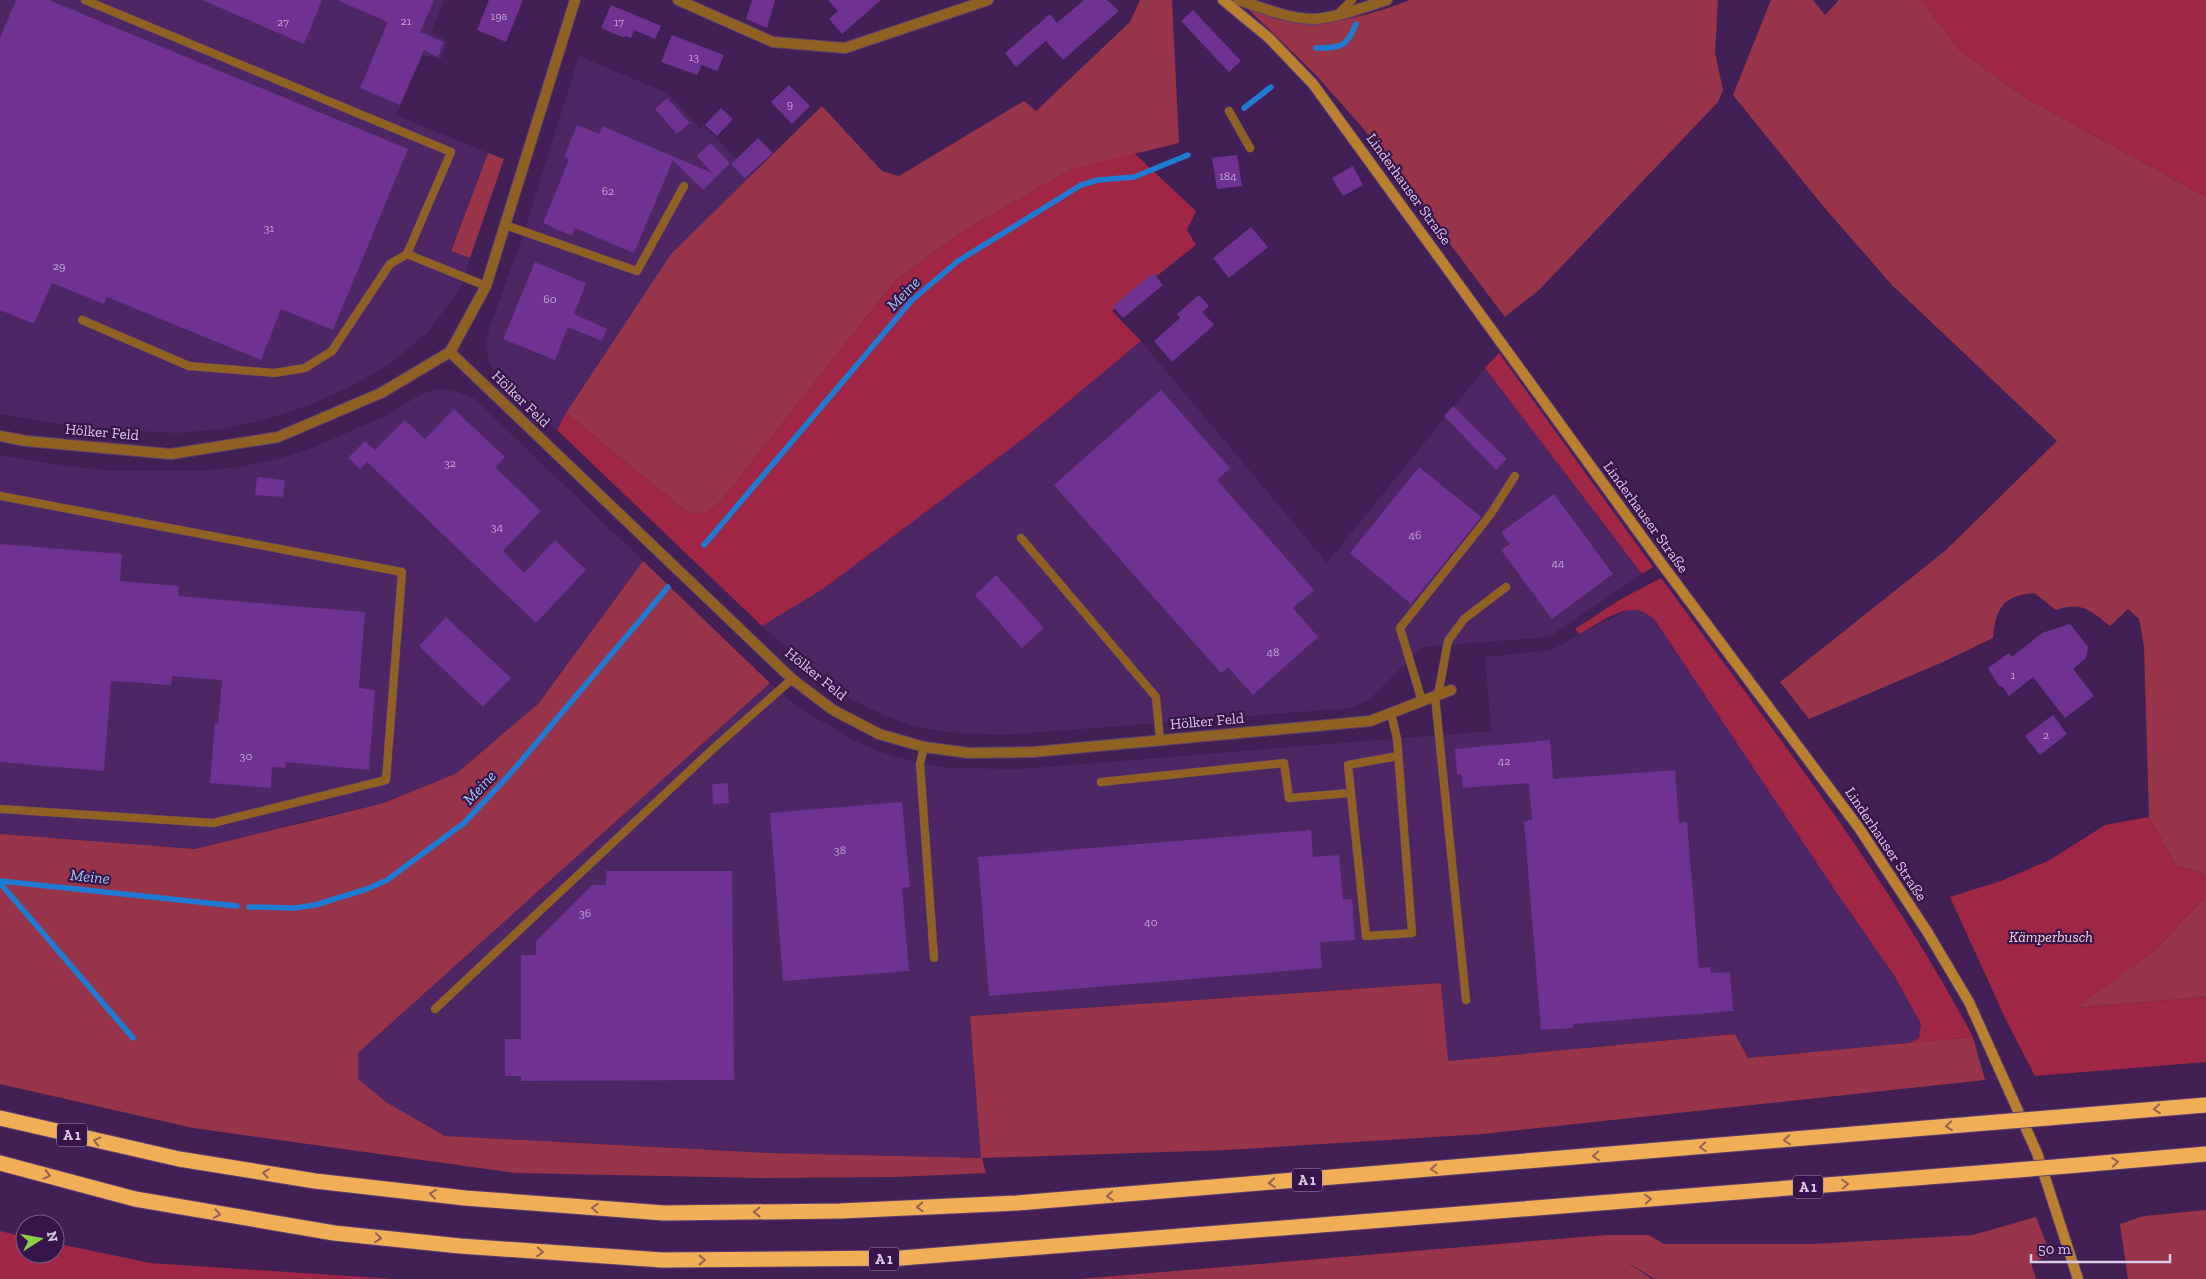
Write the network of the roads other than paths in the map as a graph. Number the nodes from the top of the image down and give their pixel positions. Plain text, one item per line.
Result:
1 (85, 0) edge
2 (575, 0) edge
3 (678, 0) edge
4 (988, 0) edge
5 (1223, 0) edge
6 (1238, 0) edge
7 (1352, 0) edge
8 (1388, 0) edge
9 (1338, 15) junction
10 (1229, 111) dead end
11 (1250, 148) dead end
12 (684, 186) dead end
13 (505, 225) junction
14 (408, 254) junction
15 (486, 286) junction
16 (82, 320) dead end
17 (450, 352) junction
18 (0, 436) edge
19 (1515, 476) dead end
20 (0, 496) edge
21 (1021, 538) dead end
22 (1506, 587) dead end
23 (792, 679) junction
24 (1451, 690) dead end
25 (1437, 696) junction
26 (1422, 702) junction
27 (1391, 713) junction
28 (1160, 740) junction
29 (924, 747) junction
30 (1398, 756) junction
31 (1101, 782) dead end
32 (1350, 793) junction
33 (0, 809) edge
34 (934, 958) dead end
35 (1466, 1000) dead end
36 (434, 1008) dead end
37 (2206, 1105) edge
38 (0, 1118) edge
39 (2206, 1154) edge
40 (0, 1163) edge
41 (2078, 1279) edge

1 - 14 lane
2 - 13 street
3 - 4 street
5 - 41 main road, Linderhauser Straße
6 - 9 street
7 - 9 lane
8 - 9 street
10 - 11 lane
12 - 13 lane
13 - 15 street
14 - 15 lane
14 - 16 lane
15 - 17 street
17 - 18 street, Hölker Feld
17 - 23 street, Hölker Feld
19 - 26 lane
20 - 33 lane
21 - 28 lane
22 - 25 lane
23 - 29 street, Hölker Feld
23 - 36 lane
24 - 25 street, Hölker Feld
25 - 26 street, Hölker Feld
25 - 35 lane
26 - 27 street, Hölker Feld
27 - 28 street, Hölker Feld
27 - 30 lane
28 - 29 street, Hölker Feld
29 - 34 lane
30 - 32 lane
30 - 32 lane
31 - 32 lane
37 -> 38 highway, A 1, bridge
40 -> 39 highway, A 1, bridge

